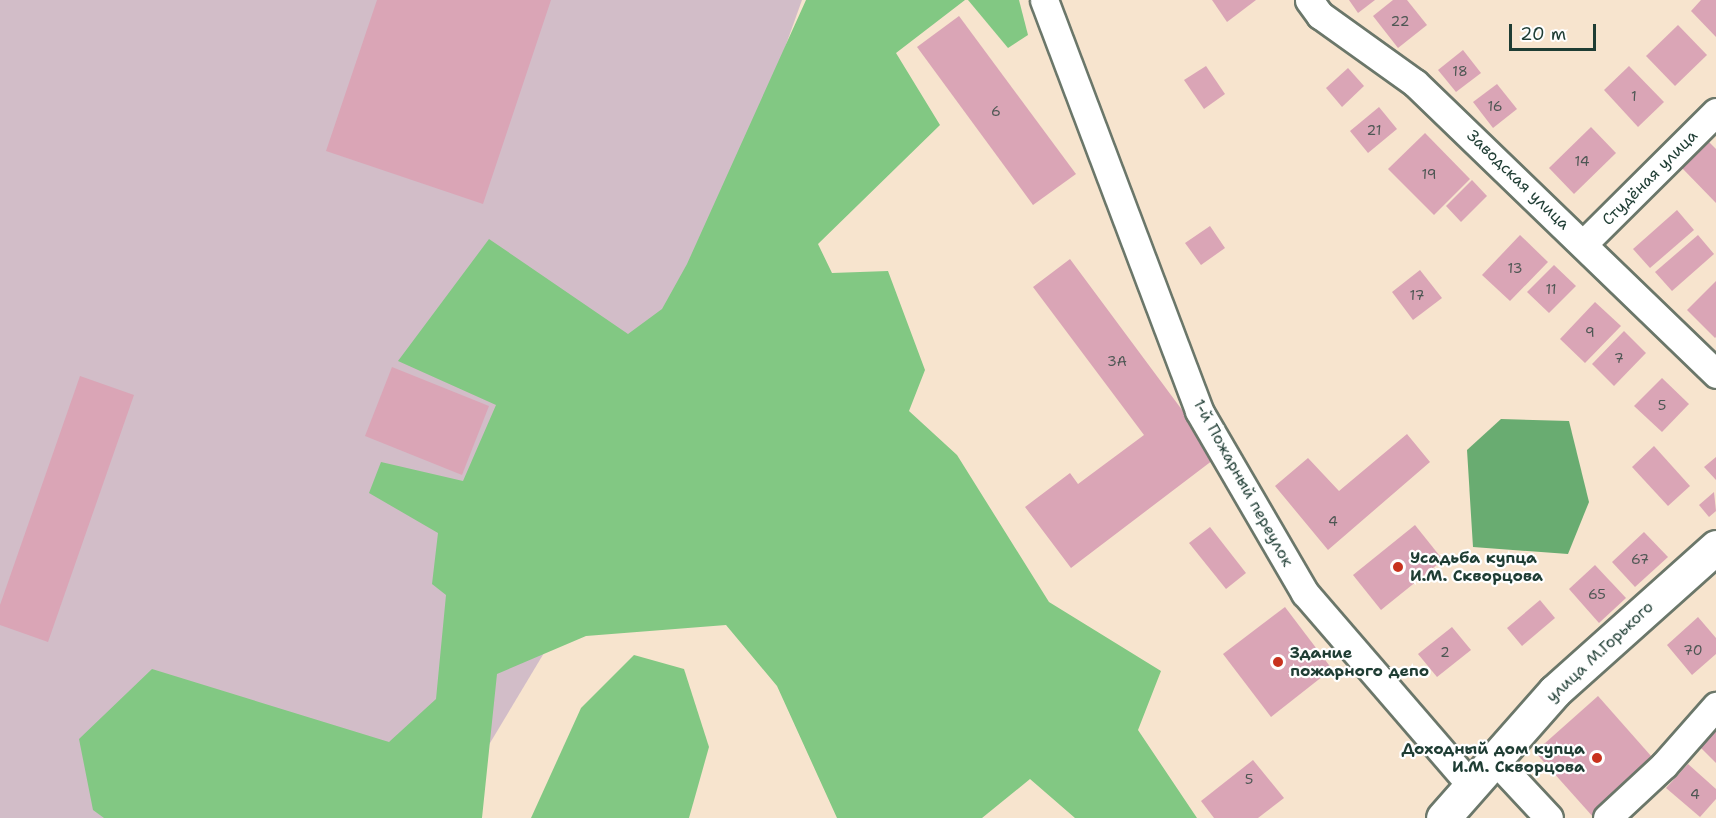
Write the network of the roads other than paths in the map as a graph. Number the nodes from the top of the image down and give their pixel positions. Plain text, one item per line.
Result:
1 (1044, 0) edge
2 (1309, 0) edge
3 (1716, 112) edge
4 (1584, 243) junction
5 (1716, 374) edge
6 (1716, 547) edge
7 (1716, 706) edge
8 (1495, 760) junction
9 (1471, 785) junction
10 (1443, 818) edge
11 (1549, 818) edge
12 (1607, 818) edge

1 - 9 street, 1-й Пожарный переулок
2 - 4 street, Заводская улица
3 - 4 street, Студёная улица
4 - 5 street, Заводская улица
6 - 8 street, улица М.Горького
7 - 12 street
8 - 9 street, улица М.Горького
8 - 11 street
9 - 10 street, улица М.Горького

